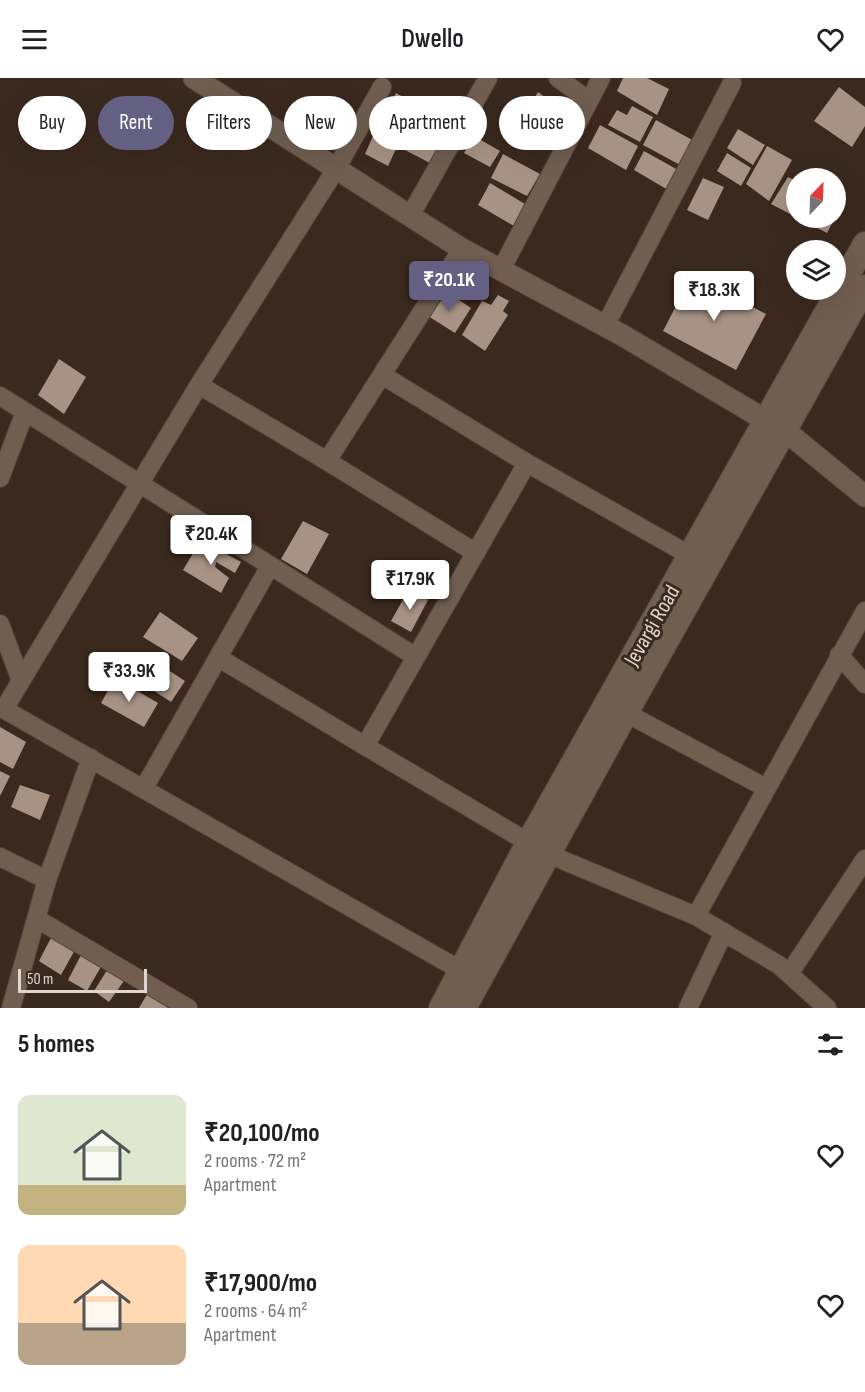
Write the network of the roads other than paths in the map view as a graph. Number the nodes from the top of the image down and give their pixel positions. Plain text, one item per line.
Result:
1 (488, 78) edge
2 (558, 78) edge
3 (601, 78) edge
4 (731, 80) edge
5 (207, 81) edge
6 (382, 87) dead end
7 (589, 100) junction
8 (336, 169) junction
9 (410, 216) junction
10 (865, 244) edge
11 (462, 249) junction
12 (501, 270) junction
13 (865, 287) edge
14 (605, 326) junction
15 (382, 375) junction
16 (199, 385) junction
17 (0, 396) edge
18 (25, 412) junction
19 (776, 427) junction
20 (327, 461) junction
21 (527, 463) junction
22 (0, 478) edge
23 (140, 483) junction
24 (865, 496) edge
25 (476, 553) junction
26 (691, 555) junction
27 (270, 566) junction
28 (865, 611) edge
29 (0, 624) edge
30 (839, 655) junction
31 (416, 657) junction
32 (219, 658) junction
33 (21, 681) junction
34 (865, 684) edge
35 (2, 708) edge
36 (626, 713) junction
37 (365, 746) junction
38 (91, 758) junction
39 (144, 788) junction
40 (766, 788) junction
41 (538, 849) junction
42 (0, 857) edge
43 (865, 860) edge
44 (47, 880) junction
45 (696, 916) junction
46 (37, 919) junction
47 (724, 932) junction
48 (462, 971) junction
49 (789, 974) junction
50 (11, 1008) edge
51 (188, 1008) edge
52 (441, 1008) edge
53 (464, 1008) edge
54 (688, 1008) edge
55 (827, 1008) edge

1 - 9 street
2 - 7 street
3 - 7 street
4 - 14 street
5 - 8 street
6 - 8 street
7 - 12 street
8 - 9 street
8 - 16 street
9 - 11 street
10 - 19 main road, Jevargi Road
11 - 12 street
11 - 15 street
12 - 14 street
13 - 19 main road
14 - 19 street
15 - 20 street
15 - 21 street
16 - 20 street
16 - 23 street
17 - 18 street
18 - 22 street
18 - 23 street
19 - 24 street
19 - 26 main road, Jevargi Road
19 - 36 main road
20 - 25 street
21 - 25 street
21 - 26 street
23 - 27 street
23 - 33 street
25 - 31 street
26 - 41 main road, Jevargi Road
27 - 31 street
27 - 32 street
28 - 30 street
29 - 33 street
30 - 34 street
30 - 40 street
31 - 37 street
32 - 37 street
32 - 39 street
33 - 35 street
35 - 38 street
36 - 40 street
36 - 41 main road
37 - 41 street
38 - 39 street
38 - 44 street
39 - 48 street
40 - 45 street
41 - 45 street
41 - 48 main road, Jevargi Road
41 - 53 main road
42 - 44 street
43 - 49 street
44 - 46 street
45 - 47 street
46 - 50 street
46 - 51 street
47 - 49 street
47 - 54 street
48 - 52 main road, Jevargi Road
49 - 55 street

